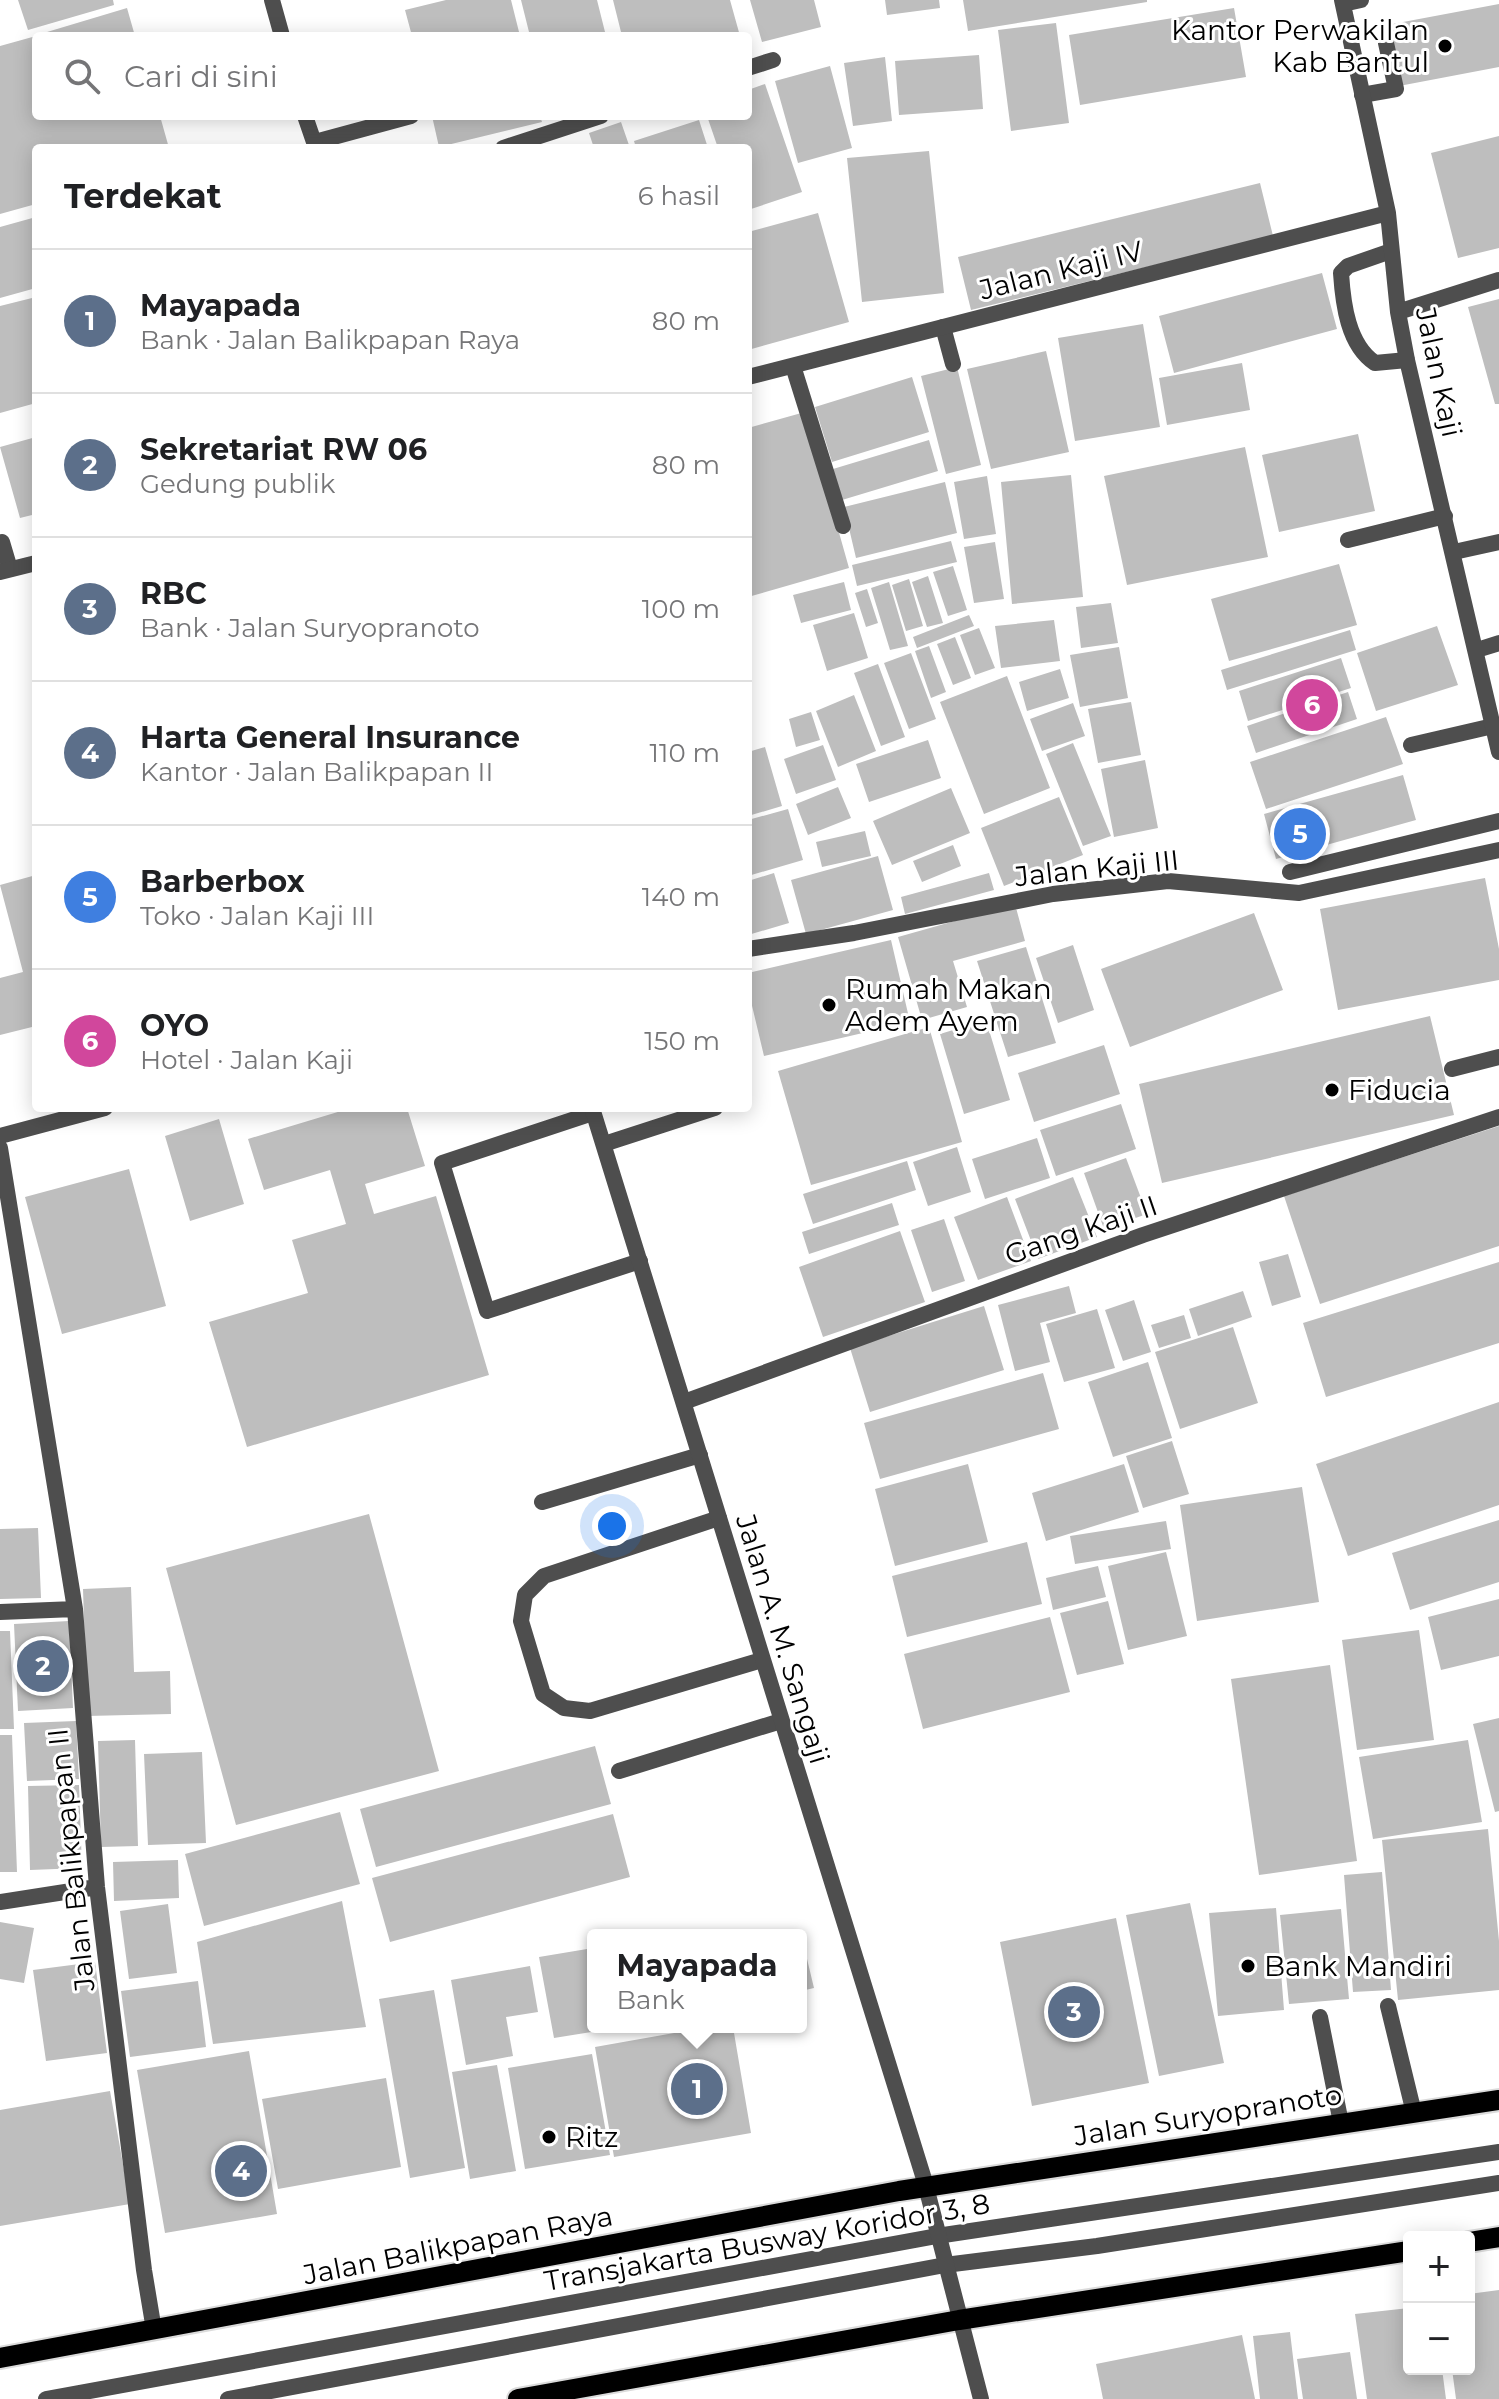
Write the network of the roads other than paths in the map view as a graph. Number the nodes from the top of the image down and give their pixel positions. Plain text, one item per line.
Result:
1 (272, 0) edge
2 (1361, 0) edge
3 (1342, 2) edge
4 (281, 32) edge
5 (1386, 43) dead end
6 (773, 60) dead end
7 (752, 67) edge
8 (1362, 95) junction
9 (307, 120) edge
10 (398, 120) edge
11 (589, 120) edge
12 (316, 144) edge
13 (319, 144) edge
14 (515, 144) edge
15 (1388, 213) junction
16 (1391, 251) junction
17 (1499, 280) edge
18 (1398, 312) junction
19 (943, 327) junction
20 (1407, 360) junction
21 (953, 364) dead end
22 (793, 366) junction
23 (752, 376) edge
24 (1445, 516) junction
25 (843, 526) dead end
26 (1348, 540) dead end
27 (2, 542) dead end
28 (1499, 542) edge
29 (1454, 552) junction
30 (32, 564) edge
31 (5, 570) edge
32 (1499, 643) edge
33 (1477, 650) junction
34 (1493, 726) junction
35 (1411, 745) dead end
36 (1499, 752) edge
37 (1499, 821) edge
38 (1499, 850) edge
39 (1290, 872) dead end
40 (752, 948) edge
41 (1499, 1057) edge
42 (1452, 1069) dead end
43 (90, 1112) edge
44 (587, 1112) edge
45 (594, 1112) edge
46 (703, 1112) edge
47 (1499, 1117) edge
48 (0, 1136) edge
49 (604, 1144) junction
50 (0, 1148) edge
51 (640, 1261) junction
52 (684, 1402) junction
53 (700, 1455) junction
54 (542, 1502) dead end
55 (719, 1518) junction
56 (75, 1609) junction
57 (0, 1612) edge
58 (762, 1660) junction
59 (781, 1721) junction
60 (619, 1771) dead end
61 (97, 1887) junction
62 (0, 1902) edge
63 (1388, 2006) dead end
64 (1320, 2017) dead end
65 (1499, 2100) edge
66 (1414, 2113) junction
67 (1341, 2123) junction
68 (1499, 2152) edge
69 (1499, 2183) edge
70 (926, 2186) junction
71 (937, 2236) junction
72 (1499, 2237) edge
73 (1475, 2241) edge
74 (1403, 2252) edge
75 (945, 2265) junction
76 (959, 2320) junction
77 (154, 2330) junction
78 (0, 2358) edge
79 (46, 2399) edge
80 (228, 2399) edge
81 (518, 2399) edge
82 (981, 2399) edge

1 - 4 street
2 - 3 street
3 - 8 street, Jalan Kaji
5 - 8 street
6 - 7 street
8 - 15 street, Jalan Kaji
9 - 12 street
10 - 13 street
11 - 14 street
15 - 16 street, Jalan Kaji
15 - 19 street, Jalan Kaji IV
16 - 18 street, Jalan Kaji
16 - 20 street
17 - 18 street
18 - 20 street, Jalan Kaji
19 - 21 street
19 - 22 street, Jalan Kaji IV
20 - 24 street, Jalan Kaji
22 - 23 street, Jalan Kaji IV
22 - 25 street
24 - 26 street
24 - 29 street, Jalan Kaji
27 - 31 street
28 - 29 street
29 - 33 street, Jalan Kaji
30 - 31 street
32 - 33 street
33 - 34 street, Jalan Kaji
34 - 35 street
34 - 36 street, Jalan Kaji
37 - 39 street
38 - 40 street, Jalan Kaji III
41 - 42 street
43 - 48 street
44 - 51 street
45 - 49 street, Jalan A. M. Sangaji
46 - 49 street
47 - 52 street, Gang Kaji II
49 - 51 street, Jalan A. M. Sangaji
50 - 56 street, Jalan Balikpapan II
51 - 52 street, Jalan A. M. Sangaji
52 - 53 street, Jalan A. M. Sangaji
53 - 54 street
53 - 55 street, Jalan A. M. Sangaji
55 - 58 street, Jalan A. M. Sangaji
55 - 58 street
56 - 57 street
56 - 61 street, Jalan Balikpapan II
58 - 59 street, Jalan A. M. Sangaji
59 - 60 street
59 - 70 street, Jalan A. M. Sangaji
61 - 62 street
61 - 77 street, Jalan Balikpapan II
63 - 66 street
64 - 67 street
65 - 66 main road, Jalan Suryopranoto
66 - 67 main road, Jalan Suryopranoto
67 - 70 main road, Jalan Suryopranoto
68 - 71 street, Transjakarta Busway Koridor 3, 8
69 - 75 street, Transjakarta Busway Koridor 3, 8
70 - 71 street, Jalan A. M. Sangaji
70 - 77 main road, Jalan Balikpapan Raya
71 - 75 street, Jalan A. M. Sangaji
71 - 79 street, Transjakarta Busway Koridor 3, 8
72 - 73 main road
74 - 76 main road
75 - 76 street, Jalan A. M. Sangaji
75 - 80 street, Transjakarta Busway Koridor 3, 8
76 - 81 main road
76 - 82 street, Jalan A. M. Sangaji
77 - 78 main road, Jalan Balikpapan Raya

